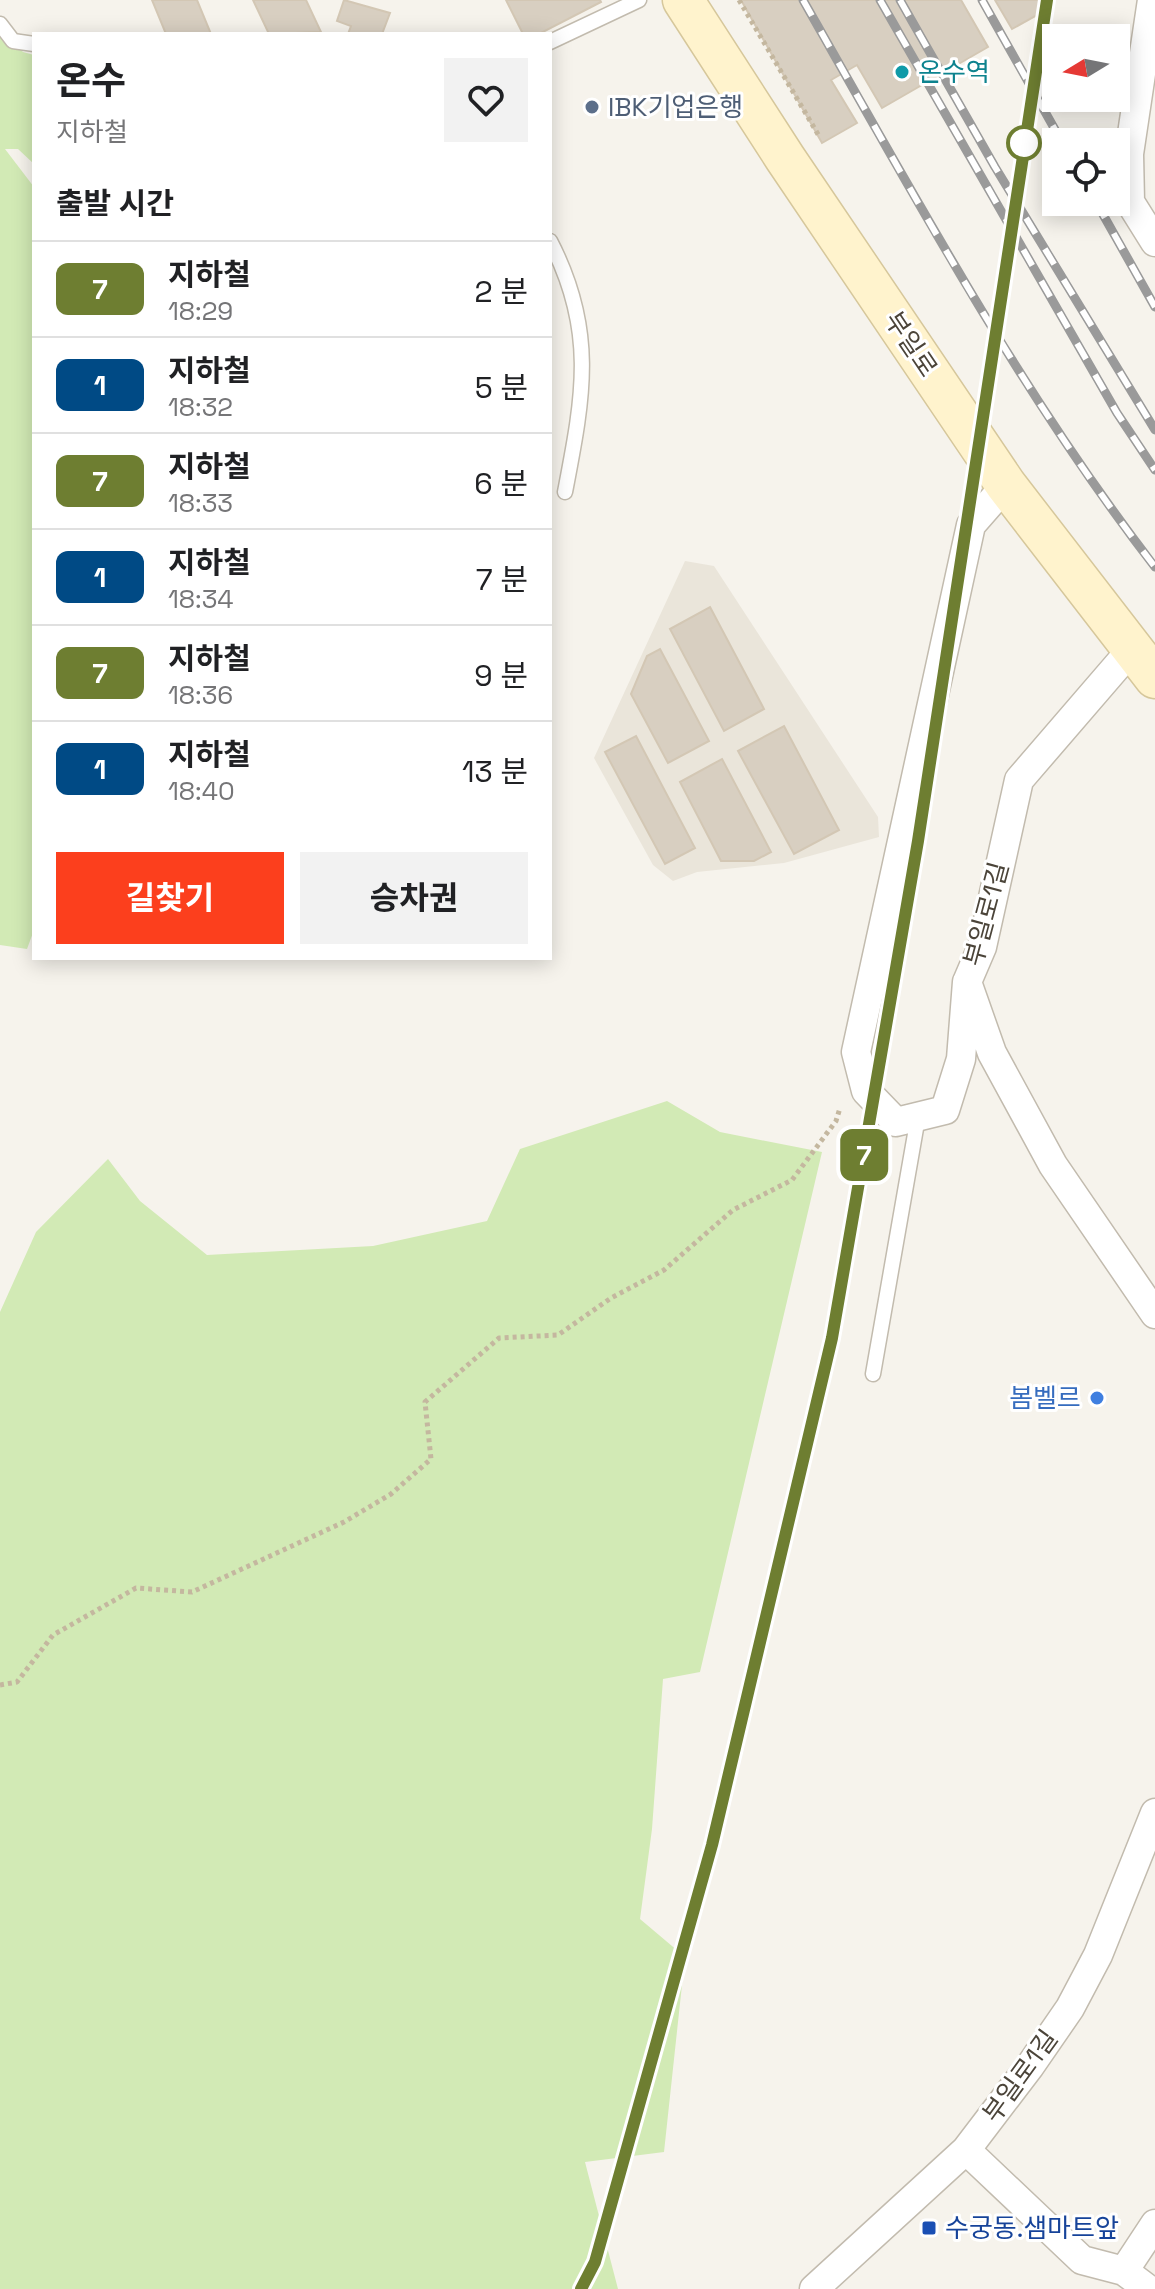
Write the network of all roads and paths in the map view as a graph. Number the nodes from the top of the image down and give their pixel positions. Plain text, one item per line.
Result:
1 (639, 0) edge
2 (683, 0) edge
3 (739, 0) edge
4 (1152, 0) edge
5 (0, 24) edge
6 (552, 41) edge
7 (32, 44) edge
8 (827, 149) dead end
9 (1155, 242) edge
10 (552, 246) edge
11 (1006, 485) junction
12 (565, 492) dead end
13 (1143, 664) edge
14 (967, 982) junction
15 (856, 1052) junction
16 (918, 1117) junction
17 (1155, 1314) edge
18 (873, 1374) dead end
19 (0, 1685) edge
20 (1155, 1813) edge
21 (966, 2150) junction
22 (1155, 2224) edge
23 (1124, 2271) junction
24 (814, 2289) edge
25 (1148, 2289) edge

1 - 6 lane
2 - 11 main road, 부일로
3 - 8 path
4 - 9 street
5 - 7 lane
10 - 12 lane
11 - 13 main road, 부일로
11 - 15 street
13 - 14 street, 부일로1길
14 - 16 street
14 - 17 street, 부일로1길
15 - 16 street
15 - 19 path
16 - 18 lane
20 - 21 street, 부일로1길
21 - 23 street
21 - 24 street, 부일로1길
22 - 23 street
23 - 25 street

